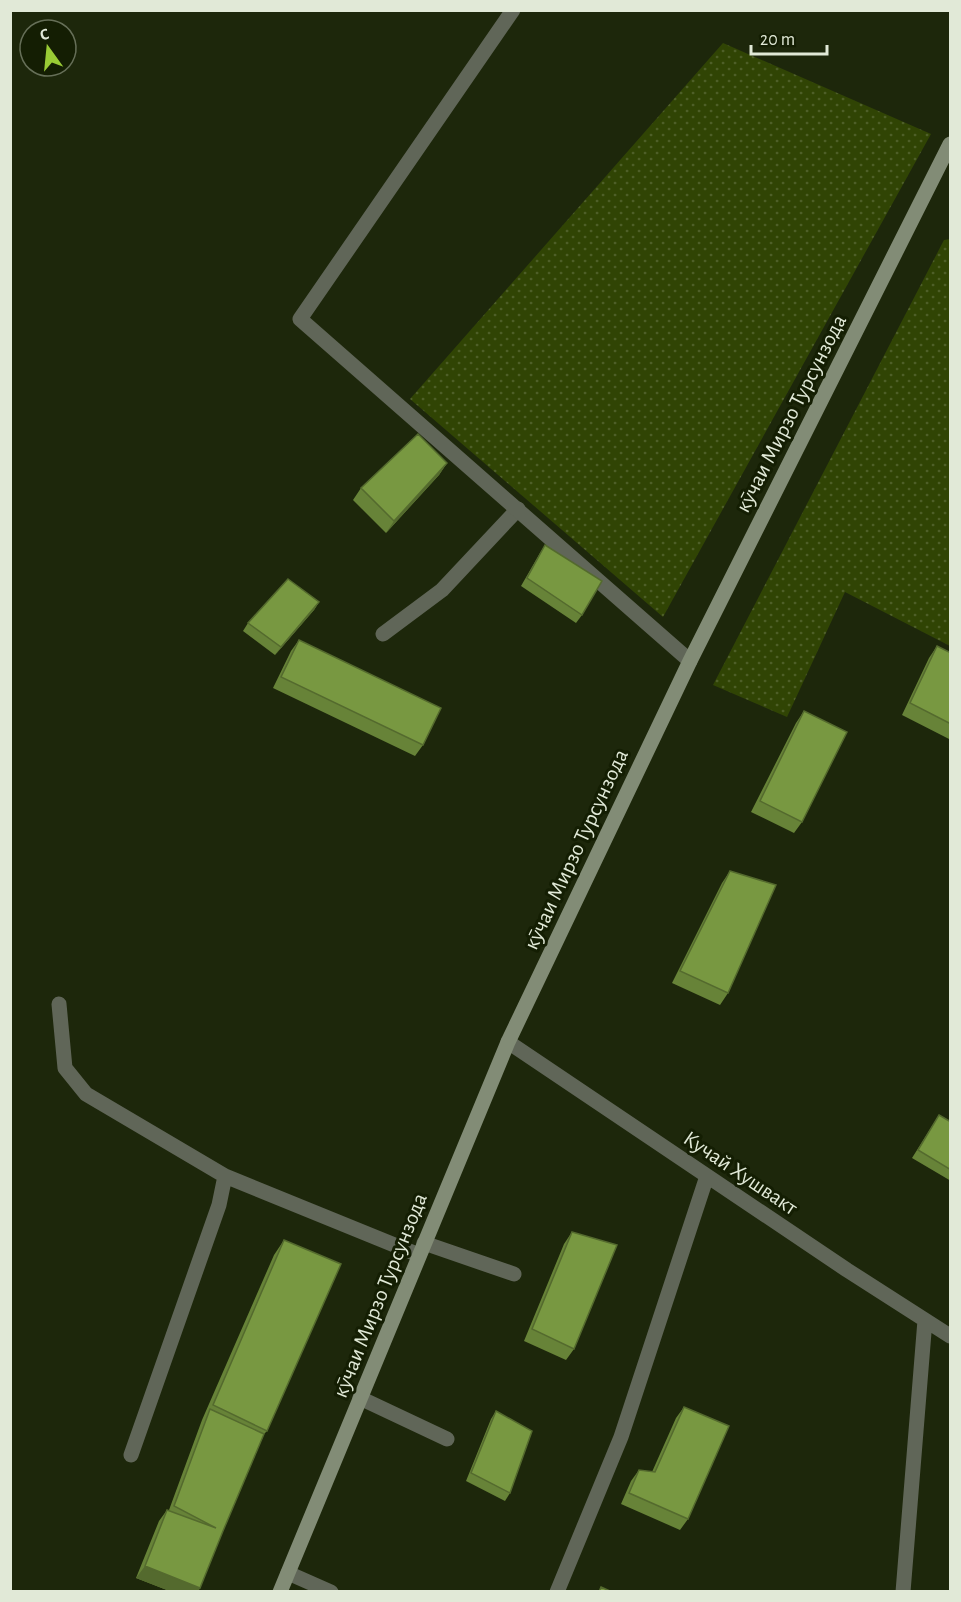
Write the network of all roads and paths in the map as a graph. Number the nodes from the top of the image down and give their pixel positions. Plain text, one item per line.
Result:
1 (513, 10) edge
2 (951, 144) edge
3 (518, 509) junction
4 (383, 634) dead end
5 (690, 661) junction
6 (59, 1004) dead end
7 (508, 1042) junction
8 (225, 1176) junction
9 (707, 1176) junction
10 (422, 1249) junction
11 (514, 1275) dead end
12 (925, 1320) junction
13 (951, 1336) edge
14 (360, 1398) junction
15 (447, 1439) dead end
16 (131, 1455) dead end
17 (288, 1573) junction
18 (280, 1592) edge
19 (331, 1592) edge
20 (557, 1592) edge
21 (903, 1592) edge

1 - 3 street
2 - 5 street, кӯчаи Мирзо Турсунзода
3 - 4 street
3 - 5 street
5 - 7 street, кӯчаи Мирзо Турсунзода
6 - 8 street
7 - 9 street, Кучай Хушвакт
7 - 10 street, кӯчаи Мирзо Турсунзода
8 - 10 street
8 - 16 street
9 - 12 street, Кучай Хушвакт
9 - 20 street
10 - 11 street
10 - 14 street, кӯчаи Мирзо Турсунзода
12 - 13 street, Кучай Хушвакт
12 - 21 street
14 - 15 street
14 - 17 street, кӯчаи Мирзо Турсунзода
17 - 18 street, кӯчаи Мирзо Турсунзода
17 - 19 street

